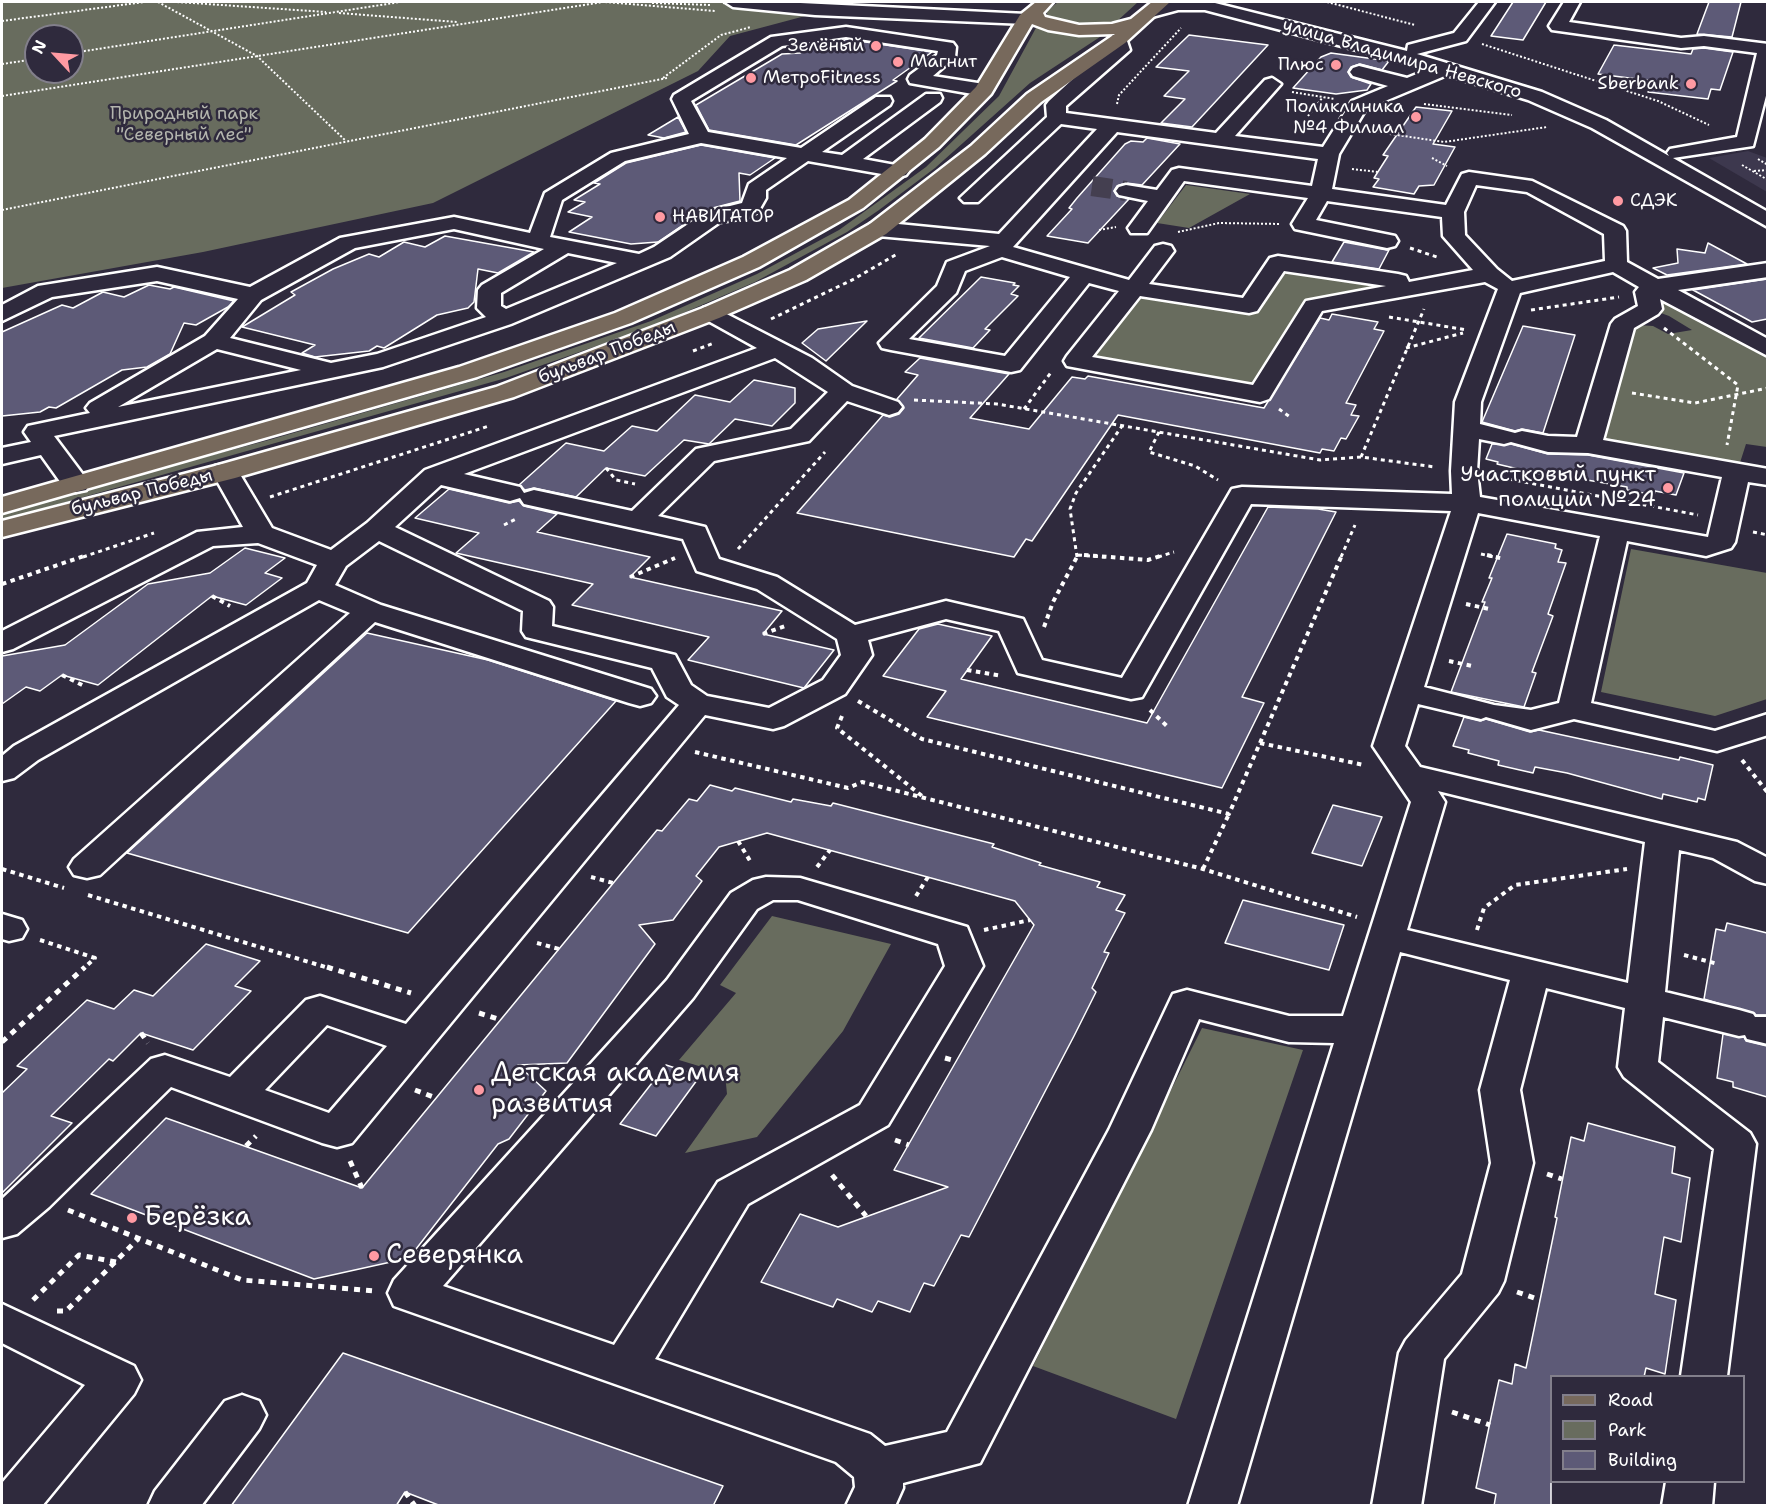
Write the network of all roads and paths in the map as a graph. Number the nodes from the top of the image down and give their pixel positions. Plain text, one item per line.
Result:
1 (144, 2) edge
2 (159, 2) edge
3 (177, 2) edge
4 (400, 2) edge
5 (605, 2) edge
6 (986, 2) edge
7 (1228, 2) edge
8 (1327, 2) edge
9 (1487, 2) edge
10 (1572, 2) edge
11 (1205, 4) junction
12 (729, 6) edge
13 (845, 6) edge
14 (775, 7) junction
15 (1035, 10) edge
16 (333, 12) junction
17 (1151, 12) edge
18 (2, 21) edge
19 (465, 23) junction
20 (213, 32) junction
21 (1460, 37) junction
22 (1119, 39) junction
23 (1414, 49) junction
24 (84, 51) edge
25 (257, 56) junction
26 (1767, 56) edge
27 (24, 61) edge
28 (2, 64) edge
29 (1447, 68) junction
30 (1359, 72) dead end
31 (1604, 75) dead end
32 (1764, 75) edge
33 (719, 77) junction
34 (1600, 81) junction
35 (1272, 84) joint
36 (984, 90) junction
37 (1413, 93) junction
38 (2, 96) edge
39 (1323, 97) junction
40 (933, 98) dead end
41 (883, 101) dead end
42 (1366, 103) junction
43 (1308, 116) dead end
44 (1518, 116) dead end
45 (1057, 118) junction
46 (1599, 124) junction
47 (1112, 125) junction
48 (1290, 132) dead end
49 (701, 137) junction
50 (1221, 139) junction
51 (1338, 140) junction
52 (346, 141) junction
53 (1746, 142) junction
54 (1677, 153) junction
55 (804, 155) junction
56 (846, 162) junction
57 (1767, 170) edge
58 (899, 171) junction
59 (1753, 171) dead end
60 (1060, 181) junction
61 (1081, 184) tunnel mouth
62 (1126, 191) tunnel mouth
63 (1321, 194) junction
64 (1162, 196) junction
65 (971, 198) dead end
66 (1767, 206) edge
67 (2, 210) edge
68 (1453, 212) junction
69 (1767, 221) edge
70 (1303, 224) junction
71 (1139, 228) dead end
72 (879, 229) junction
73 (538, 241) junction
74 (1387, 241) joint
75 (1002, 245) junction
76 (564, 246) junction
77 (1163, 251) joint
78 (643, 261) junction
79 (1616, 265) junction
80 (1767, 270) edge
81 (1084, 274) junction
82 (1430, 284) junction
83 (1134, 288) junction
84 (1500, 292) junction
85 (253, 295) junction
86 (1648, 297) junction
87 (711, 313) junction
88 (2, 314) edge
89 (1383, 316) dead end
90 (503, 319) junction
91 (1417, 322) junction
92 (214, 341) junction
93 (1405, 348) junction
94 (776, 349) junction
95 (1767, 349) edge
96 (1054, 367) dead end
97 (330, 369) junction
98 (1767, 388) edge
99 (1605, 389) junction
100 (843, 391) junction
101 (1736, 395) junction
102 (880, 404) joint
103 (1024, 409) junction
104 (74, 423) junction
105 (1122, 426) junction
106 (1465, 429) junction
107 (2, 431) edge
108 (1159, 432) junction
109 (42, 439) junction
110 (831, 445) dead end
111 (1588, 445) junction
112 (2, 456) edge
113 (1361, 457) junction
114 (1730, 471) junction
115 (225, 472) junction
116 (435, 477) junction
117 (1767, 477) edge
118 (76, 484) junction
119 (1465, 487) junction
120 (1242, 495) junction
121 (1366, 500) junction
122 (2, 505) edge
123 (638, 520) junction
124 (1725, 520) junction
125 (1223, 528) junction
126 (2, 529) edge
127 (377, 529) junction
128 (162, 530) dead end
129 (1615, 531) junction
130 (261, 534) junction
131 (701, 548) junction
132 (1078, 555) junction
133 (334, 561) junction
134 (721, 569) junction
135 (630, 577) dead end
136 (2, 584) edge
137 (318, 589) junction
138 (370, 611) junction
139 (851, 635) junction
140 (2, 643) edge
141 (1039, 669) junction
142 (842, 692) junction
143 (1406, 692) junction
144 (640, 696) dead end
145 (697, 704) junction
146 (1574, 709) junction
147 (1767, 724) edge
148 (1717, 741) junction
149 (1260, 742) junction
150 (663, 744) junction
151 (2, 771) edge
152 (1408, 774) junction
153 (1767, 793) edge
154 (925, 798) junction
155 (1228, 814) junction
156 (1661, 850) junction
157 (2, 869) edge
158 (1203, 869) junction
159 (1767, 873) edge
160 (79, 883) junction
161 (1030, 920) dead end
162 (5, 928) edge
163 (1388, 932) junction
164 (954, 936) junction
165 (1468, 957) junction
166 (1531, 972) junction
167 (1645, 1000) junction
168 (444, 1003) junction
169 (1756, 1028) edge
170 (1358, 1030) junction
171 (413, 1040) junction
172 (2, 1042) edge
173 (238, 1094) junction
174 (811, 1150) junction
175 (34, 1196) junction
176 (866, 1216) dead end
177 (2, 1222) edge
178 (138, 1239) junction
179 (116, 1262) junction
180 (411, 1293) junction
181 (11, 1319) edge
182 (625, 1368) junction
183 (1704, 1375) edge
184 (242, 1414) dead end
185 (1690, 1483) edge
186 (873, 1487) edge
187 (405, 1492) dead end
188 (12, 1506) edge
189 (172, 1506) edge
190 (415, 1506) edge
191 (1212, 1506) edge
192 (1396, 1506) edge
193 (1687, 1506) edge

1 - 18 path
2 - 20 path
3 - 16 path
4 - 16 path
5 - 12 path
5 - 14 path
5 - 19 path
6 - 15 street
7 - 23 street, улица Владимира Невского
8 - 21 path
9 - 21 street
10 - 26 street
11 - 17 street, улица Владимира Невского
11 - 29 street, улица Владимира Невского
11 - 47 path
12 - 14 street
13 - 14 street
13 - 15 street
15 - 17 main road
15 - 36 main road, бульвар Победы
16 - 19 path
16 - 20 path
17 - 22 main road, бульвар Победы
19 - 25 path
20 - 24 path
20 - 25 path
21 - 23 street
21 - 34 path
22 - 45 street
22 - 72 main road, бульвар Победы
23 - 54 street, улица Владимира Невского
25 - 38 path
25 - 52 path
26 - 32 street
27 - 28 path
29 - 37 street
29 - 46 street, улица Владимира Невского
30 - 37 street
31 - 34 path
32 - 53 street
33 - 36 street
33 - 49 street
33 - 52 path
34 - 53 path
35 - 39 path
35 - 50 street
36 - 58 main road, бульвар Победы
37 - 42 street
37 - 44 path
39 - 42 path
39 - 43 path
40 - 56 street
41 - 55 street
42 - 51 street
45 - 47 street
45 - 65 street
46 - 51 path
46 - 69 street, улица Владимира Невского
47 - 50 street
47 - 60 street
48 - 51 street
49 - 55 street
49 - 73 street
50 - 51 street
51 - 63 street
52 - 67 path
53 - 54 street
54 - 66 street, улица Владимира Невского
55 - 56 street
55 - 78 street
56 - 58 street
57 - 59 path
58 - 118 main road, бульвар Победы
60 - 61 street
60 - 75 street
62 - 64 street
63 - 64 street
63 - 68 street
63 - 70 street
64 - 71 street
68 - 79 street
68 - 84 street
70 - 74 street
70 - 77 path
72 - 75 street
72 - 87 main road, бульвар Победы
73 - 76 street
73 - 85 street
74 - 82 path
75 - 81 street
75 - 81 street
76 - 78 street
76 - 90 street
77 - 83 street
78 - 90 street
79 - 84 street
79 - 86 street
80 - 86 street
81 - 83 street
82 - 83 street
82 - 83 street
82 - 84 street
82 - 91 path
84 - 86 path
84 - 106 street
85 - 88 street
85 - 92 street
86 - 95 street
86 - 99 street
86 - 101 path
87 - 94 street
87 - 115 main road, бульвар Победы
89 - 91 path
90 - 97 street
91 - 93 path
91 - 93 path
92 - 97 street
92 - 104 street
93 - 113 path
94 - 100 street
94 - 116 street
96 - 103 path
97 - 104 street
98 - 101 path
99 - 101 path
99 - 111 street
100 - 102 street
100 - 123 street
101 - 114 path
102 - 103 path
103 - 105 path
104 - 109 street
105 - 108 path
105 - 132 path
106 - 111 street
106 - 119 street
107 - 109 street
108 - 113 path
108 - 120 path
109 - 112 street
109 - 118 street
110 - 134 path
111 - 114 street
113 - 119 path
114 - 117 street
114 - 124 street
115 - 126 main road, бульвар Победы
115 - 130 street
116 - 123 street
116 - 127 street
118 - 122 main road, бульвар Победы
119 - 121 street
119 - 124 path
119 - 129 street
119 - 143 street
120 - 121 street
120 - 125 street
121 - 149 path
123 - 131 street
124 - 129 street
125 - 132 path
125 - 141 street
127 - 133 street
127 - 145 street
128 - 136 path
129 - 146 street
130 - 133 street
130 - 140 street
131 - 134 street
131 - 135 path
132 - 141 path
133 - 137 street
134 - 139 street
137 - 138 street
137 - 151 street
138 - 144 street
138 - 160 street
139 - 141 street
139 - 142 street
142 - 145 street
142 - 154 path
142 - 155 path
143 - 146 street
143 - 152 street
145 - 150 street
146 - 148 street
147 - 148 street
148 - 153 path
149 - 152 path
149 - 155 path
150 - 154 path
150 - 168 street
152 - 156 street
152 - 163 street
154 - 158 path
155 - 158 path
156 - 159 street
156 - 165 path
156 - 167 street
157 - 160 path
158 - 163 path
160 - 168 path
161 - 164 path
162 - 172 path
163 - 165 street
163 - 170 street
164 - 174 street
164 - 180 street
165 - 166 street
166 - 167 street
166 - 192 street
167 - 169 street
167 - 183 street
168 - 171 street
170 - 186 street
170 - 191 street
171 - 173 street
171 - 173 street
173 - 175 street
174 - 176 path
174 - 182 street
175 - 177 street
175 - 178 path
178 - 179 path
178 - 180 path
179 - 181 path
179 - 181 path
180 - 182 street
181 - 188 street
182 - 186 street
184 - 189 street
185 - 193 street
187 - 190 path

